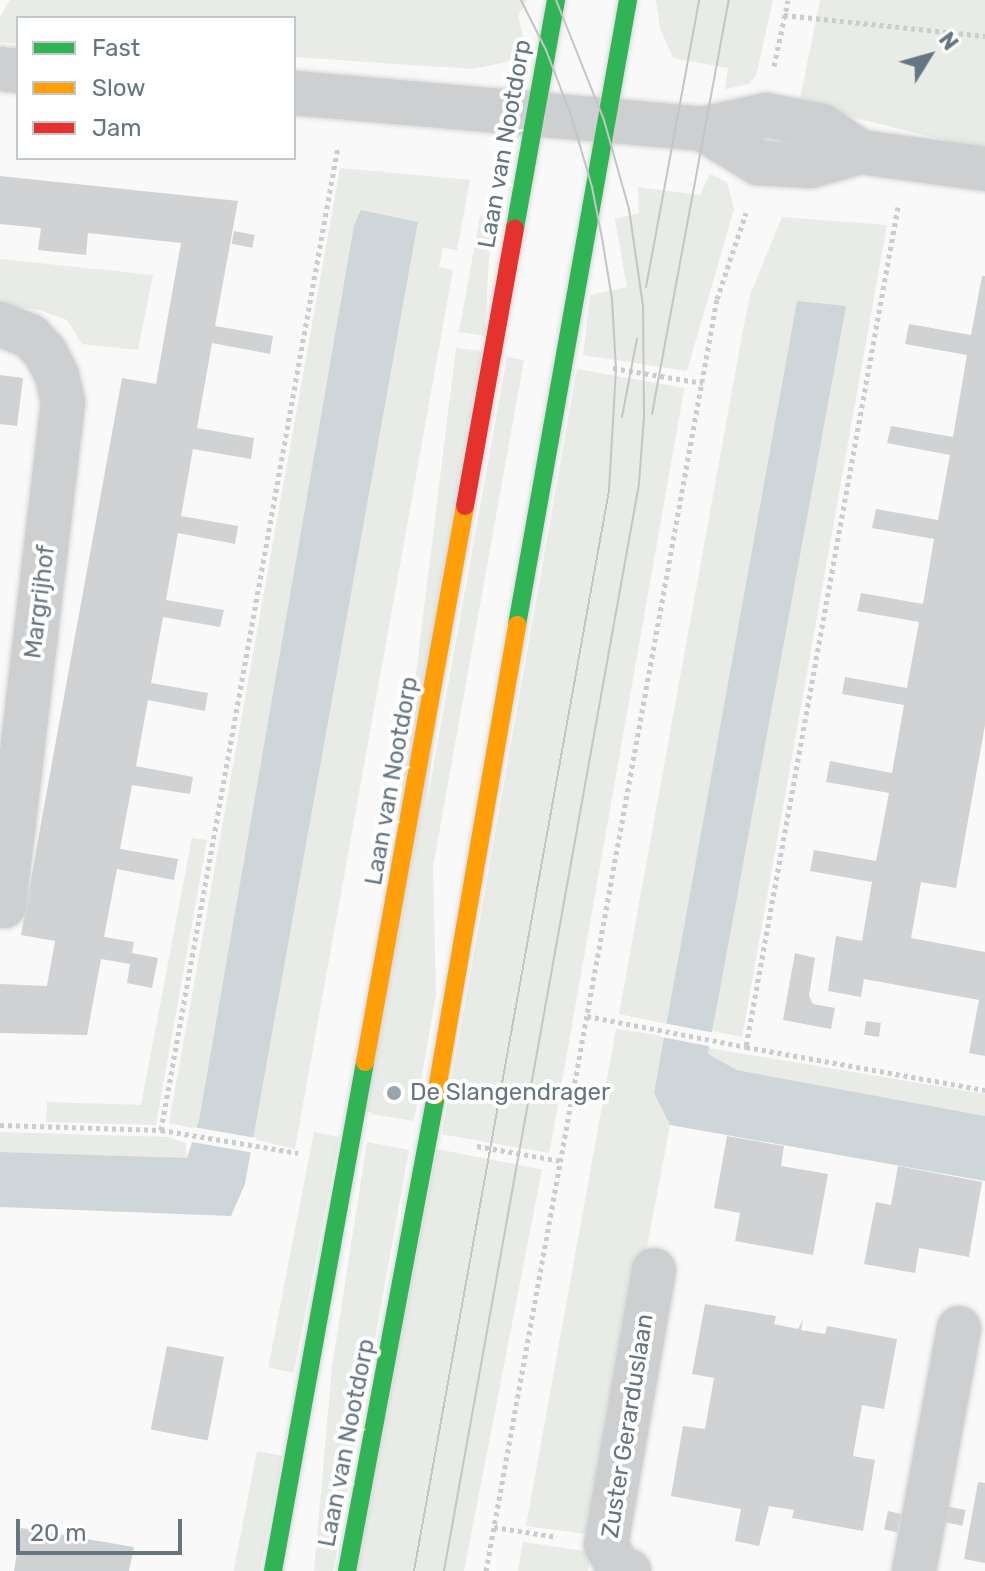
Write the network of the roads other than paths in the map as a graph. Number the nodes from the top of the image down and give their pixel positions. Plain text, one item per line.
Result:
1 (556, 0) edge
2 (628, 0) edge
3 (296, 93) edge
4 (537, 115) junction
5 (604, 120) junction
6 (985, 169) edge
7 (0, 324) edge
8 (0, 906) edge
9 (654, 1270) dead end
10 (959, 1328) dead end
11 (617, 1558) edge
12 (273, 1571) edge
13 (347, 1571) edge
14 (914, 1571) edge

1 - 4 street, Laan van Nootdorp
2 - 5 street, Laan van Nootdorp
3 - 4 street
4 - 5 street
4 - 12 street, Laan van Nootdorp
5 - 6 street
5 - 13 street, Laan van Nootdorp
7 - 8 street, Margrijhof
9 - 11 street, Zuster Gerarduslaan
10 - 14 street

